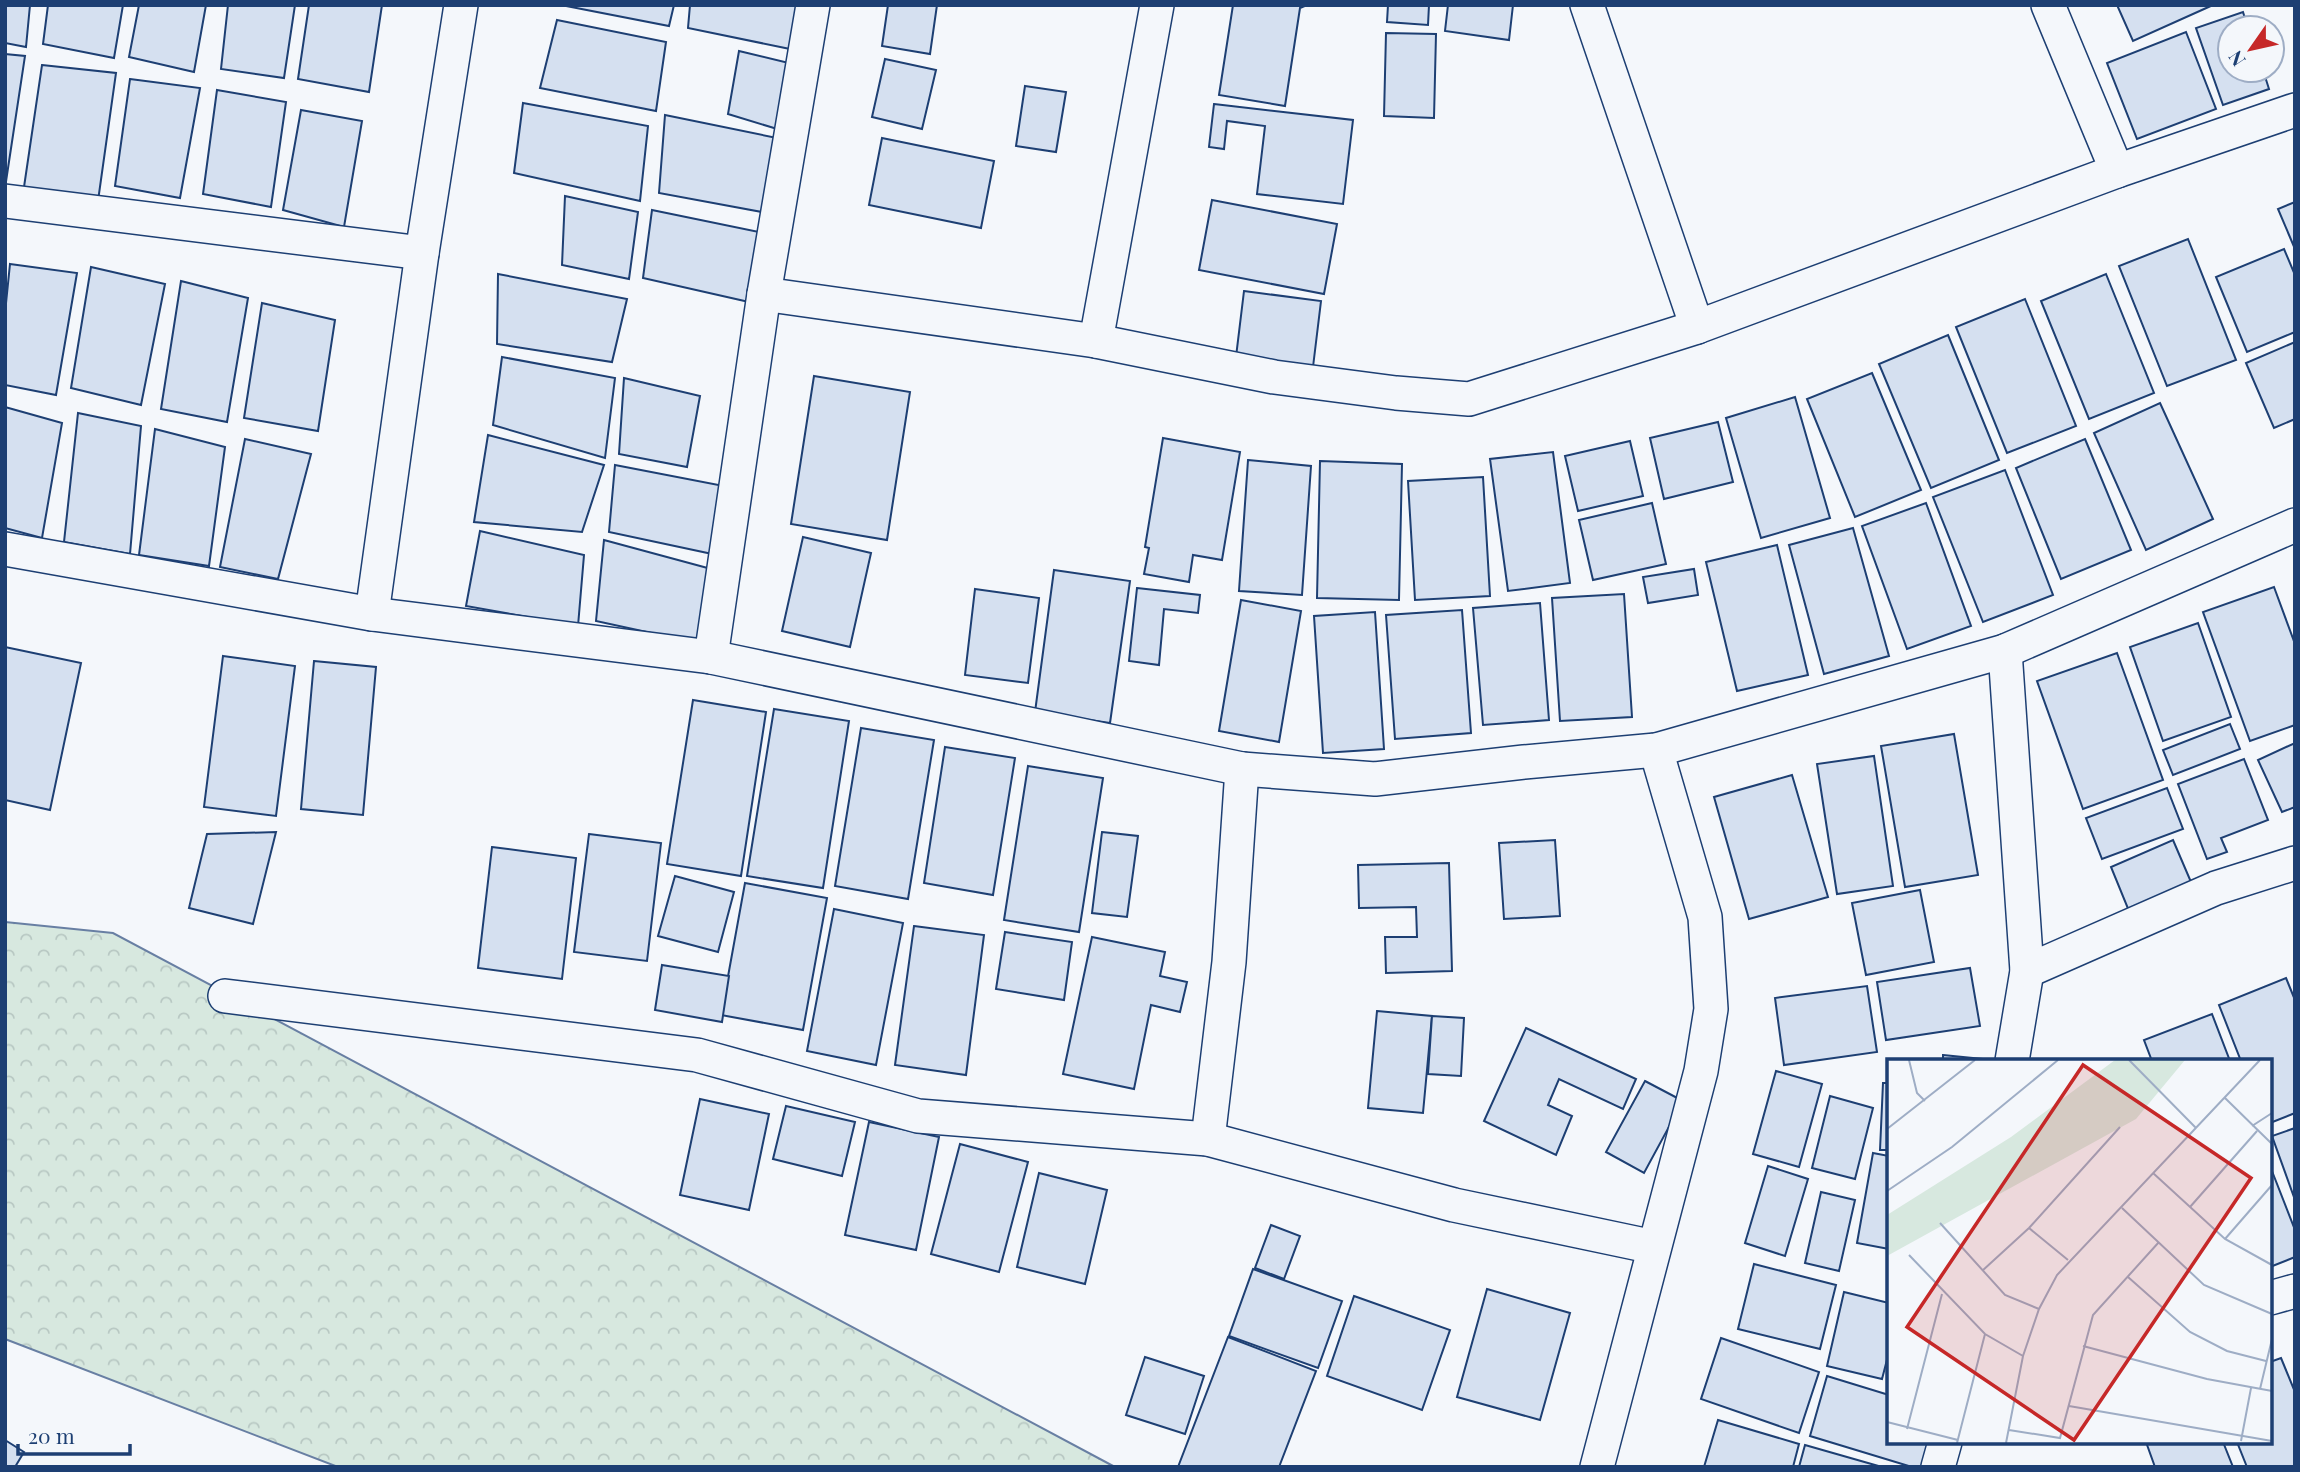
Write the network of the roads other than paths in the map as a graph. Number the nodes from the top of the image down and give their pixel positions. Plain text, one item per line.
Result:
1 (461, 5) edge
2 (813, 5) edge
3 (1157, 5) edge
4 (1587, 5) edge
5 (2048, 5) edge
6 (2295, 110) edge
7 (2117, 171) junction
8 (5, 201) edge
9 (422, 253) junction
10 (764, 294) junction
11 (1697, 327) junction
12 (1096, 341) junction
13 (2295, 525) edge
14 (5, 549) edge
15 (372, 614) junction
16 (2005, 651) junction
17 (711, 657) junction
18 (1656, 750) junction
19 (1242, 769) junction
20 (2295, 863) edge
21 (2027, 971) junction
22 (225, 996) dead end
23 (2012, 1059) edge
24 (1208, 1139) junction
25 (1654, 1247) junction
26 (2295, 1291) edge
27 (2272, 1297) edge
28 (1944, 1444) edge
29 (1597, 1467) edge
30 (1938, 1467) edge

1 - 9 street
2 - 10 street
3 - 12 street
4 - 11 street
5 - 7 street
6 - 7 street
7 - 11 street
8 - 9 street
9 - 15 street
10 - 12 street
10 - 17 street
11 - 12 street
13 - 16 street
14 - 15 street
15 - 17 street
16 - 18 street
16 - 21 street
17 - 19 street
18 - 19 street
18 - 25 street
19 - 24 street
20 - 21 street
21 - 23 street
22 - 24 street
24 - 25 street
25 - 29 street
26 - 27 street
28 - 30 street

